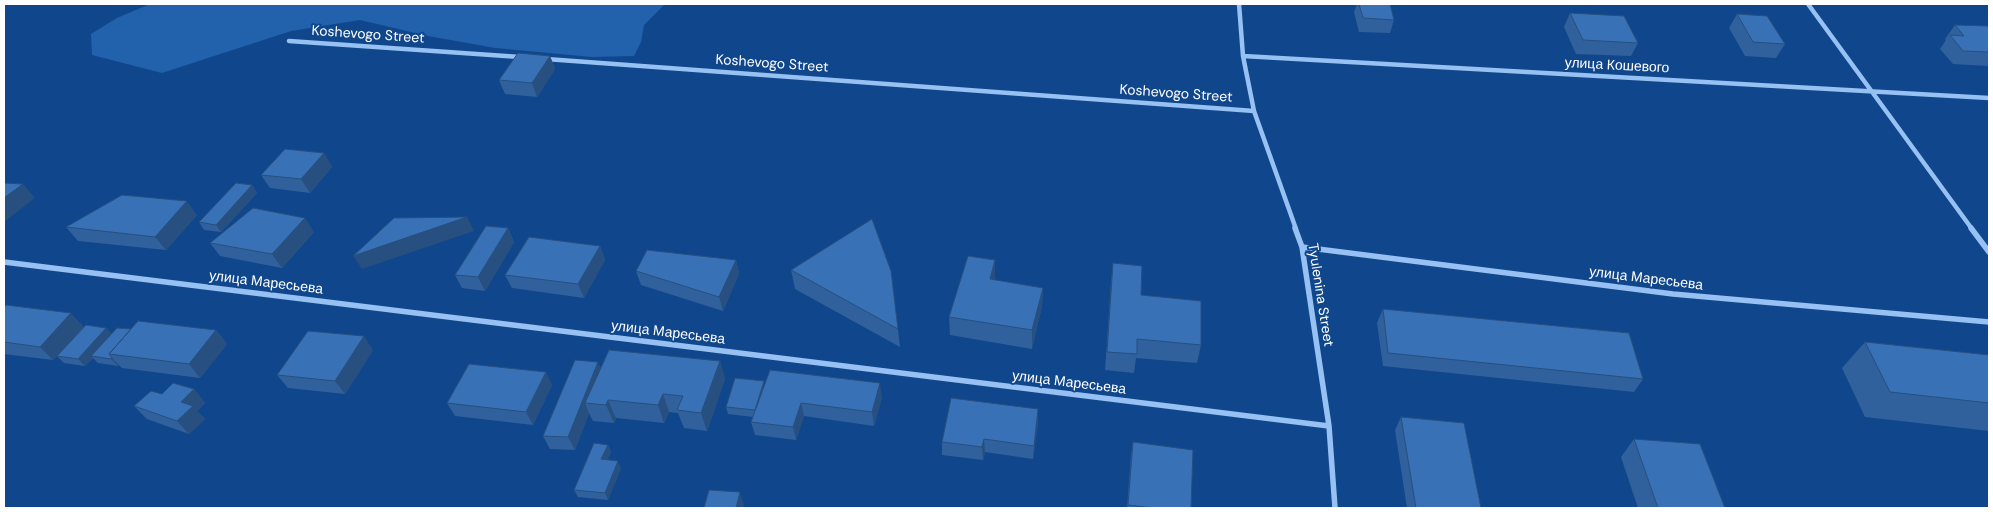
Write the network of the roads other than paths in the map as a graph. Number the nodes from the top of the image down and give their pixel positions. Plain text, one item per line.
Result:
1 (1239, 4) edge
2 (1808, 4) edge
3 (289, 41) dead end
4 (1244, 56) junction
5 (528, 58) edge
6 (538, 59) edge
7 (1873, 92) junction
8 (1989, 98) edge
9 (1254, 111) junction
10 (1302, 247) junction
11 (1989, 252) edge
12 (4, 262) edge
13 (1989, 322) edge
14 (1328, 426) junction
15 (1335, 508) edge

1 - 4 street, Tyulenina Street
2 - 7 street
3 - 5 street, Koshevogo Street
4 - 7 street, улица Кошевого
4 - 9 street, Tyulenina Street
6 - 9 street, Koshevogo Street
7 - 8 street, улица Кошевого
7 - 11 street
9 - 10 street, Tyulenina Street
10 - 13 street, улица Маресьева
10 - 14 street, Tyulenina Street
12 - 14 street, улица Маресьева
14 - 15 street, Tyulenina Street

